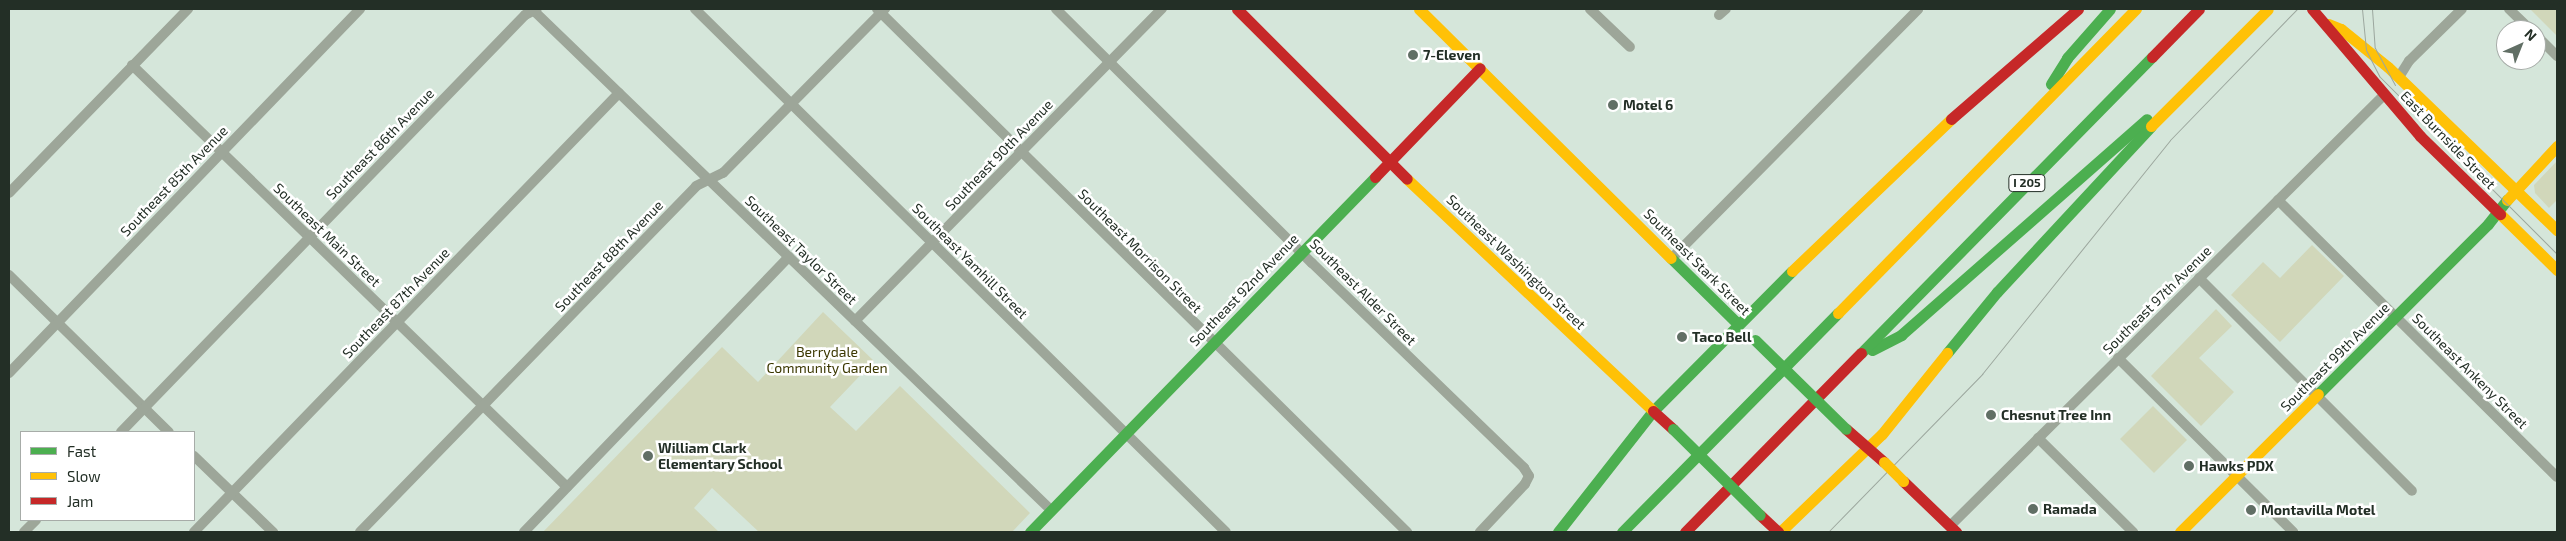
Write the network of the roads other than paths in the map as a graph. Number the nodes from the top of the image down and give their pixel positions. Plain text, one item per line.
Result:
1 (188, 9) edge
2 (360, 9) edge
3 (534, 9) edge
4 (695, 9) edge
5 (1056, 9) edge
6 (1162, 9) edge
7 (1237, 9) edge
8 (1419, 9) edge
9 (1590, 9) edge
10 (1918, 9) edge
11 (2078, 9) edge
12 (2110, 9) edge
13 (2136, 9) edge
14 (2199, 9) edge
15 (2268, 9) edge
16 (2312, 9) edge
17 (2462, 9) edge
18 (2509, 9) edge
19 (881, 10) edge
20 (2521, 20) edge
21 (2328, 24) junction
22 (2546, 45) edge
23 (1630, 47) dead end
24 (2557, 56) edge
25 (1110, 62) junction
26 (132, 65) junction
27 (1480, 68) junction
28 (2399, 77) junction
29 (2187, 87) junction
30 (619, 93) junction
31 (2384, 95) junction
32 (791, 104) junction
33 (2038, 107) junction
34 (2557, 146) edge
35 (220, 152) junction
36 (1021, 152) junction
37 (1389, 161) junction
38 (709, 180) junction
39 (2515, 188) junction
40 (10, 190) edge
41 (2278, 200) junction
42 (2498, 212) junction
43 (2557, 230) edge
44 (309, 237) junction
45 (932, 243) junction
46 (1302, 251) junction
47 (789, 257) junction
48 (1672, 258) junction
49 (2557, 270) edge
50 (9, 275) edge
51 (2198, 278) junction
52 (2396, 317) junction
53 (855, 321) junction
54 (58, 322) junction
55 (396, 323) junction
56 (1738, 324) junction
57 (1213, 343) junction
58 (2118, 358) junction
59 (1856, 359) junction
60 (9, 373) edge
61 (2317, 396) junction
62 (482, 406) junction
63 (144, 408) junction
64 (1653, 411) junction
65 (122, 431) edge
66 (168, 431) edge
67 (1125, 434) junction
68 (2038, 438) junction
69 (1866, 447) junction
70 (195, 457) edge
71 (2236, 476) junction
72 (2557, 477) edge
73 (567, 487) junction
74 (2412, 491) dead end
75 (231, 493) junction
76 (1051, 510) junction
77 (35, 521) edge
78 (1953, 529) edge
79 (24, 532) edge
80 (194, 532) edge
81 (272, 532) edge
82 (360, 532) edge
83 (524, 532) edge
84 (1030, 532) edge
85 (1226, 532) edge
86 (1406, 532) edge
87 (1480, 532) edge
88 (1558, 532) edge
89 (1622, 532) edge
90 (1685, 532) edge
91 (1779, 532) edge
92 (2133, 532) edge
93 (2180, 532) edge
94 (2293, 532) edge

1 - 26 street
2 - 35 street, Southeast 85th Avenue
3 - 30 street, Southeast Taylor Street
3 - 44 street, Southeast 86th Avenue
4 - 32 street, Southeast Yamhill Street
5 - 25 street, Southeast Alder Street
6 - 25 street, Southeast 90th Avenue
7 - 37 main road, Southeast Washington Street
8 - 27 main road, Southeast Stark Street
9 - 23 street
10 - 48 street
11 - 56 main road
12 - 33 main road
13 - 33 main road
14 - 59 main road, I 205
15 - 29 main road
16 - 21 main road, East Burnside Street
17 - 28 street
18 - 20 street
19 - 32 street, Southeast 88th Avenue
19 - 36 street, Southeast Morrison Street
21 - 28 main road, East Burnside Street
21 - 31 main road, East Burnside Street
22 - 24 street
25 - 36 street, Southeast 90th Avenue
25 - 46 street, Southeast Alder Street
26 - 35 street, Southeast Main Street
26 - 40 street
27 - 37 main road, Southeast 92nd Avenue
27 - 48 main road, Southeast Stark Street
28 - 39 main road, East Burnside Street
29 - 59 main road
29 - 69 main road
30 - 38 street, Southeast Taylor Street
30 - 55 street, Southeast 87th Avenue
31 - 41 street, Southeast 97th Avenue
31 - 42 main road, East Burnside Street
32 - 38 street, Southeast 88th Avenue
32 - 45 street, Southeast Yamhill Street
33 - 89 main road
34 - 39 main road, Southeast 99th Avenue
35 - 44 street, Southeast Main Street
35 - 54 street, Southeast 85th Avenue
36 - 45 street, Southeast 90th Avenue
36 - 57 street, Southeast Morrison Street
37 - 46 main road, Southeast 92nd Avenue
37 - 64 main road, Southeast Washington Street
38 - 47 street, Southeast Taylor Street
38 - 62 street, Southeast 88th Avenue
39 - 42 main road, Southeast 99th Avenue
39 - 43 main road, East Burnside Street
41 - 51 street, Southeast 97th Avenue
41 - 52 street, Southeast Ankeny Street
42 - 49 main road, East Burnside Street
42 - 52 main road, Southeast 99th Avenue
44 - 55 street, Southeast Main Street
44 - 63 street, Southeast 86th Avenue
45 - 53 street, Southeast 90th Avenue
45 - 67 street, Southeast Yamhill Street
46 - 57 main road, Southeast 92nd Avenue
46 - 87 street, Southeast Alder Street
47 - 53 street, Southeast Taylor Street
47 - 73 street
48 - 56 main road, Southeast Stark Street
50 - 54 street
51 - 58 street, Southeast 97th Avenue
51 - 61 street
52 - 61 main road, Southeast 99th Avenue
52 - 72 street, Southeast Ankeny Street
53 - 76 street, Southeast Taylor Street
54 - 60 street, Southeast 85th Avenue
54 - 63 street
55 - 62 street, Southeast Main Street
55 - 75 street, Southeast 87th Avenue
56 - 64 main road
56 - 69 main road, Southeast Stark Street, bridge
57 - 67 main road, Southeast 92nd Avenue
57 - 86 street, Southeast Morrison Street
58 - 68 street, Southeast 97th Avenue
58 - 71 street
59 - 90 main road, I 205
61 - 71 main road, Southeast 99th Avenue
61 - 74 street
62 - 73 street, Southeast Main Street
62 - 82 street, Southeast 88th Avenue
63 - 65 street, Southeast 86th Avenue
63 - 66 street
64 - 88 main road
64 - 91 main road, Southeast Washington Street, bridge
67 - 76 main road, Southeast 92nd Avenue
67 - 85 street, Southeast Yamhill Street
68 - 78 street, Southeast 97th Avenue
68 - 92 street
69 - 78 main road, Southeast Stark Street, bridge
69 - 91 main road
70 - 75 street
71 - 93 main road, Southeast 99th Avenue
71 - 94 street
73 - 83 street
75 - 80 street, Southeast 87th Avenue
75 - 81 street
76 - 84 main road, Southeast 92nd Avenue
77 - 79 street

